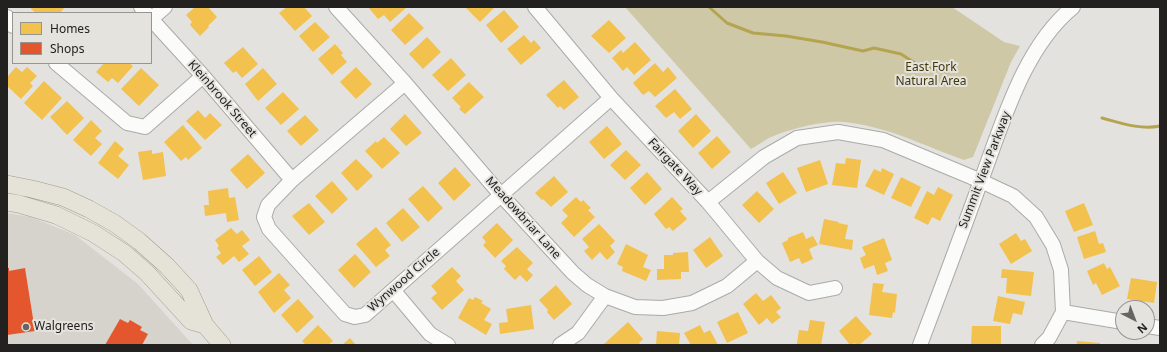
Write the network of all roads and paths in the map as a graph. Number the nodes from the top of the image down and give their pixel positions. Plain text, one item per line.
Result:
1 (165, 7) edge
2 (336, 7) edge
3 (535, 7) edge
4 (1073, 7) edge
5 (152, 18) edge
6 (152, 20) edge
7 (57, 64) edge
8 (203, 76) junction
9 (405, 83) junction
10 (611, 98) junction
11 (292, 180) junction
12 (981, 181) junction
13 (7, 184) edge
14 (501, 195) junction
15 (7, 202) edge
16 (708, 202) junction
17 (757, 261) junction
18 (835, 288) dead end
19 (393, 290) junction
20 (605, 296) junction
21 (1063, 312) junction
22 (1115, 321) edge
23 (205, 325) junction
24 (222, 345) edge
25 (448, 345) edge
26 (560, 345) edge
27 (920, 345) edge
28 (1042, 345) edge

1 - 5 street
2 - 9 street, Meadowbriar Lane
3 - 10 street, Fairgate Way
4 - 12 street, Summit View Parkway
6 - 8 street, Kleinbrook Street
7 - 8 street
8 - 11 street, Kleinbrook Street
9 - 11 street, Wynwood Circle
9 - 14 street, Meadowbriar Lane
10 - 14 street, Wynwood Circle
10 - 16 street, Fairgate Way
11 - 19 street, Wynwood Circle
12 - 16 street
12 - 21 street
12 - 27 street, Summit View Parkway
13 - 23 main road
14 - 19 street, Wynwood Circle
14 - 20 street, Meadowbriar Lane
15 - 23 main road
16 - 17 street, Fairgate Way
17 - 18 street, Fairgate Way
17 - 20 street, Meadowbriar Lane
19 - 25 street
20 - 26 street
21 - 22 street
21 - 28 street
23 - 24 main road

